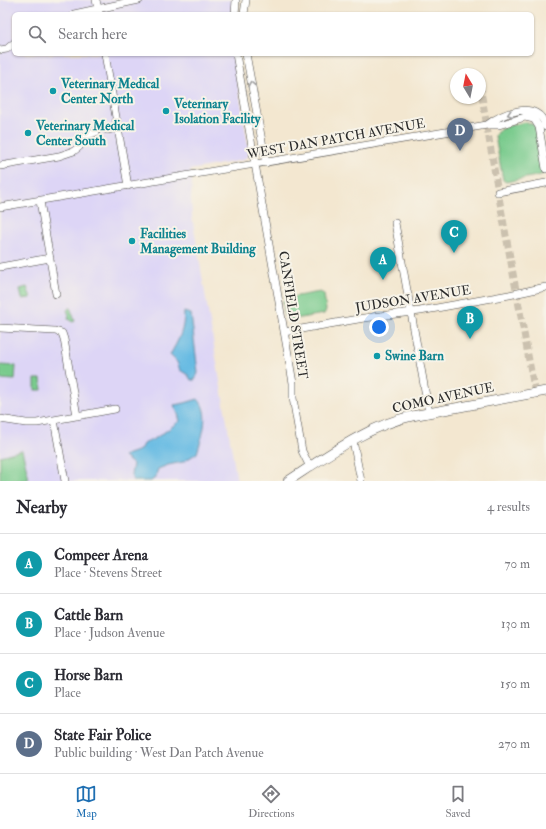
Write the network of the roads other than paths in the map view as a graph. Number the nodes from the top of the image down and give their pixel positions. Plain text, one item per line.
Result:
1 (96, 0) edge
2 (139, 0) edge
3 (236, 0) edge
4 (246, 0) edge
5 (98, 12) edge
6 (235, 12) edge
7 (244, 12) edge
8 (12, 44) edge
9 (0, 50) edge
10 (105, 56) edge
11 (236, 56) edge
12 (246, 56) edge
13 (533, 115) junction
14 (546, 127) edge
15 (118, 128) junction
16 (107, 130) dead end
17 (96, 132) dead end
18 (266, 163) junction
19 (256, 165) junction
20 (0, 166) edge
21 (546, 169) edge
22 (546, 183) edge
23 (128, 186) junction
24 (498, 192) dead end
25 (40, 201) junction
26 (0, 207) edge
27 (395, 223) dead end
28 (50, 258) junction
29 (0, 267) edge
30 (546, 287) edge
31 (56, 294) dead end
32 (410, 312) junction
33 (0, 328) edge
34 (284, 332) junction
35 (546, 391) edge
36 (115, 409) dead end
37 (429, 413) junction
38 (77, 416) junction
39 (0, 419) edge
40 (54, 420) junction
41 (353, 441) junction
42 (310, 467) junction
43 (65, 481) edge
44 (288, 481) edge
45 (361, 481) edge

1 - 5 street
2 - 5 street
3 - 6 street
4 - 7 street
8 - 9 street
10 - 15 street
11 - 19 street, CANFIELD STREET
18 -> 12 street
13 - 14 street
13 - 18 street, WEST DAN PATCH AVENUE
13 - 21 street
15 - 16 street
15 - 23 street
17 - 20 street
18 - 19 street, WEST DAN PATCH AVENUE
19 - 23 street, WEST DAN PATCH AVENUE
19 - 34 street, CANFIELD STREET
22 - 24 street
23 - 25 street, WEST DAN PATCH AVENUE
25 - 26 street, WEST DAN PATCH AVENUE
25 - 28 street
27 - 32 street
28 - 29 street
28 - 31 street
30 - 32 street, JUDSON AVENUE
32 - 34 street, JUDSON AVENUE
32 - 37 street
33 - 38 street
34 - 42 street, CANFIELD STREET
35 - 37 main road, COMO AVENUE
36 - 38 street
37 - 41 main road, COMO AVENUE
38 - 40 street
39 - 40 street
40 - 43 street
41 - 42 main road, COMO AVENUE
41 - 45 street
42 - 44 main road, COMO AVENUE

